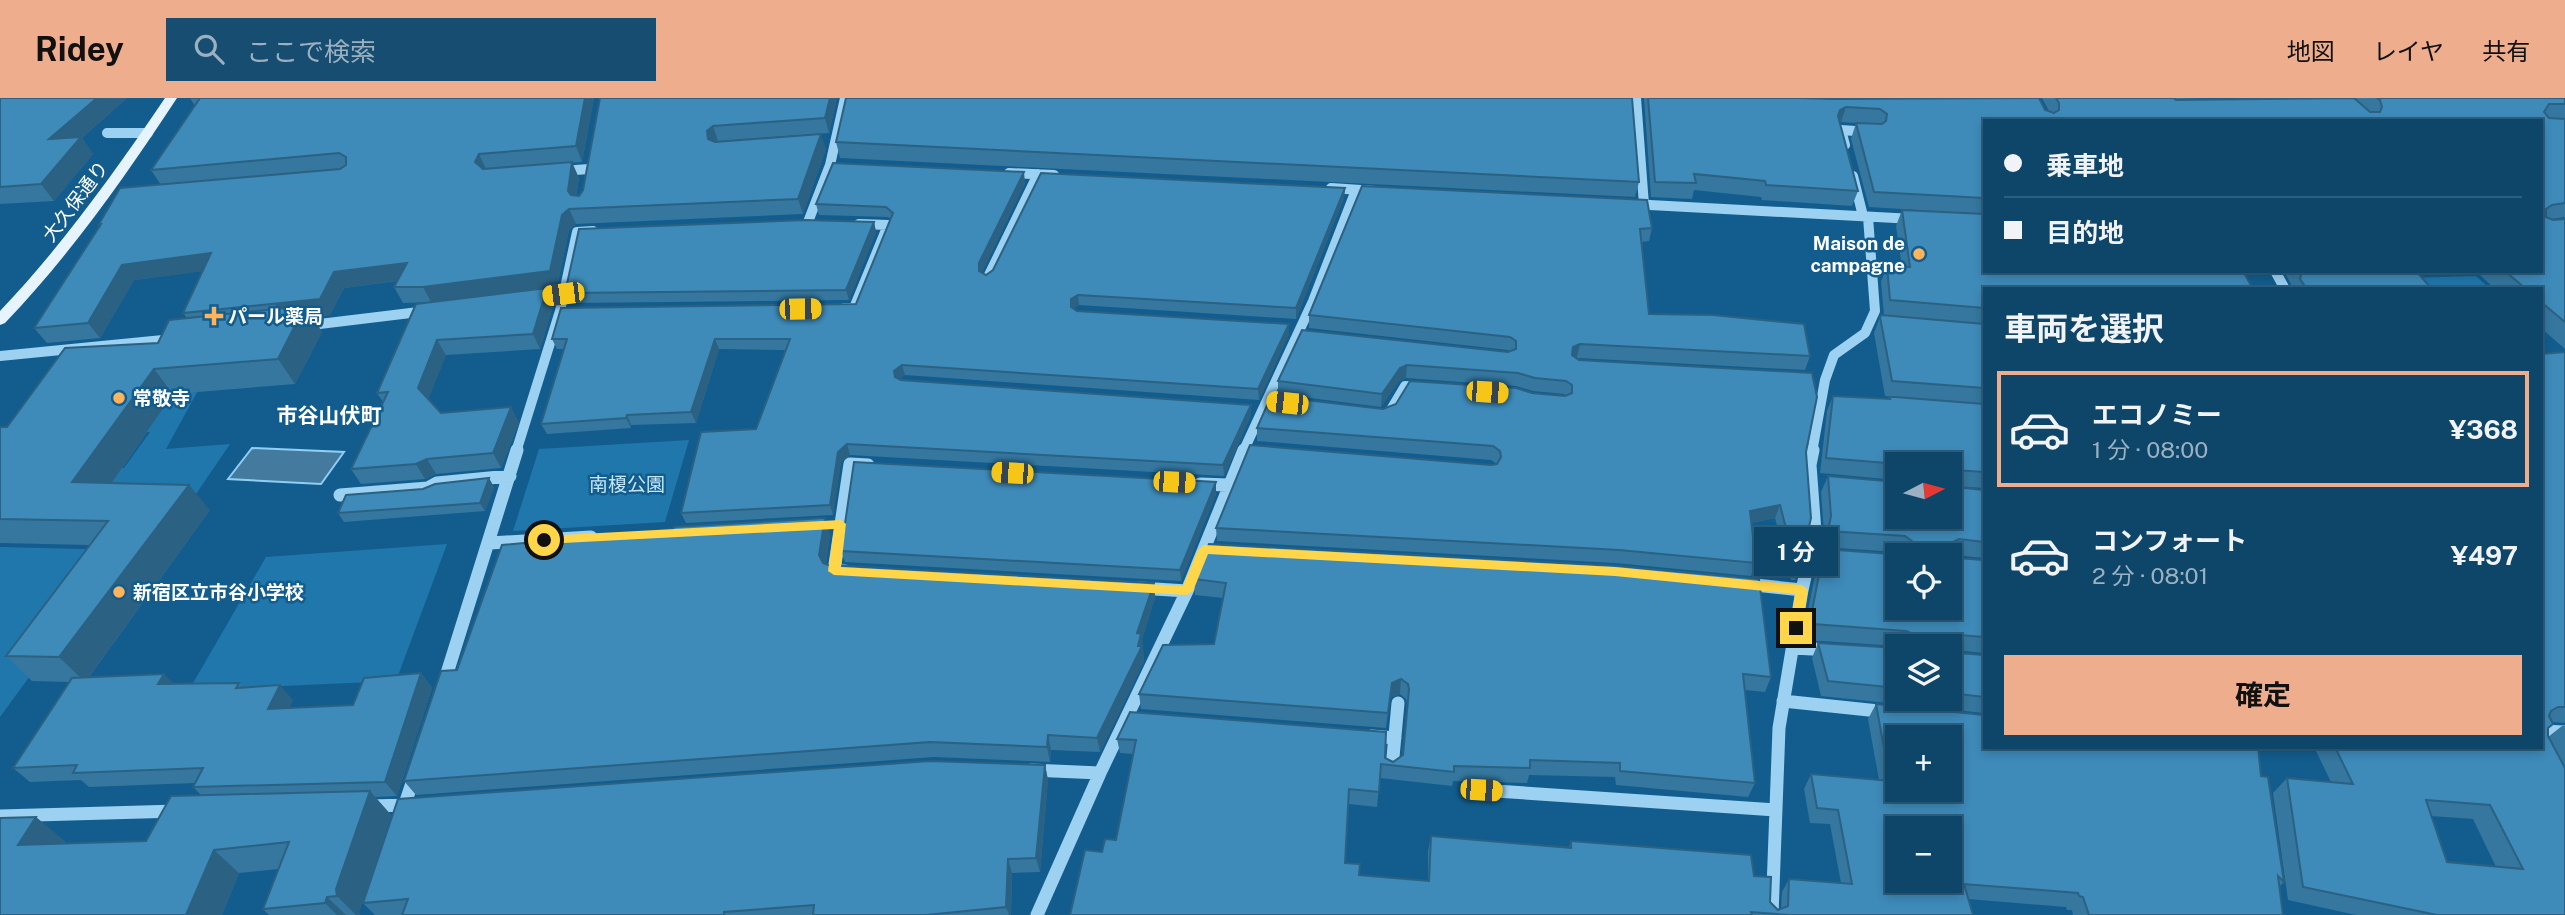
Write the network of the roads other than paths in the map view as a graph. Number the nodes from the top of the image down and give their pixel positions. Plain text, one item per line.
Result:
1 (171, 98) edge
2 (845, 98) edge
3 (1636, 98) edge
4 (1874, 132) edge
5 (107, 133) dead end
6 (148, 133) junction
7 (836, 140) junction
8 (823, 141) edge
9 (1847, 155) edge
10 (592, 157) edge
11 (831, 165) junction
12 (844, 165) edge
13 (1850, 167) edge
14 (589, 169) junction
15 (555, 171) edge
16 (997, 173) edge
17 (1038, 174) junction
18 (1066, 176) edge
19 (587, 180) edge
20 (1315, 188) edge
21 (1356, 190) junction
22 (1383, 191) edge
23 (1617, 203) edge
24 (1644, 205) junction
25 (1865, 217) junction
26 (1920, 219) edge
27 (808, 222) junction
28 (821, 222) edge
29 (794, 223) edge
30 (848, 223) edge
31 (604, 231) edge
32 (988, 278) edge
33 (826, 308) edge
34 (439, 310) edge
35 (560, 311) junction
36 (574, 311) edge
37 (0, 320) edge
38 (286, 328) edge
39 (191, 337) edge
40 (0, 356) edge
41 (1433, 388) edge
42 (1370, 413) edge
43 (877, 466) edge
44 (510, 476) junction
45 (1188, 483) edge
46 (1228, 485) junction
47 (340, 495) dead end
48 (611, 536) edge
49 (490, 543) junction
50 (862, 572) edge
51 (1735, 583) edge
52 (1119, 587) edge
53 (1802, 590) junction
54 (1187, 591) junction
55 (1793, 648) junction
56 (1845, 652) edge
57 (439, 700) edge
58 (1783, 701) junction
59 (1398, 703) dead end
60 (1904, 714) edge
61 (2543, 731) edge
62 (2565, 732) edge
63 (1355, 735) edge
64 (1395, 738) junction
65 (418, 766) edge
66 (1392, 768) edge
67 (1017, 769) edge
68 (1100, 773) junction
69 (1481, 790) dead end
70 (433, 803) edge
71 (405, 805) junction
72 (349, 807) edge
73 (1776, 810) junction
74 (195, 811) edge
75 (0, 816) edge
76 (397, 830) edge
77 (1037, 915) edge
78 (1772, 915) edge

1 - 6 main road, 大久保通り
2 - 7 street
3 - 24 street
4 - 9 street
5 - 6 street
6 - 37 main road, 大久保通り
7 - 8 street
7 - 11 street
10 - 14 street
11 - 12 street
11 - 27 street
13 - 25 street
14 - 15 street
14 - 19 street
16 - 17 street
17 - 18 street
17 - 32 street
20 - 21 street
21 - 22 street
21 - 46 street
23 - 24 street
24 - 25 street
25 - 26 street
25 - 53 street
27 - 28 street
27 - 29 street
30 - 33 street
31 - 35 street
34 - 38 street
35 - 36 street
35 - 44 street
39 - 40 street
41 - 42 street
43 - 50 street
44 - 47 street
44 - 49 street
45 - 46 street
46 - 54 street
48 - 49 street
49 - 57 street
51 - 53 street
52 - 54 street
53 - 55 street
54 - 68 street
55 - 56 street
55 - 58 street
58 - 60 street
58 - 73 street
59 - 64 street
61 - 62 street
63 - 64 street
64 - 66 street
65 - 71 street
67 - 68 street
68 - 77 street
69 - 73 street
70 - 71 street
71 - 72 street
71 - 76 street
73 - 78 street
74 - 75 street

